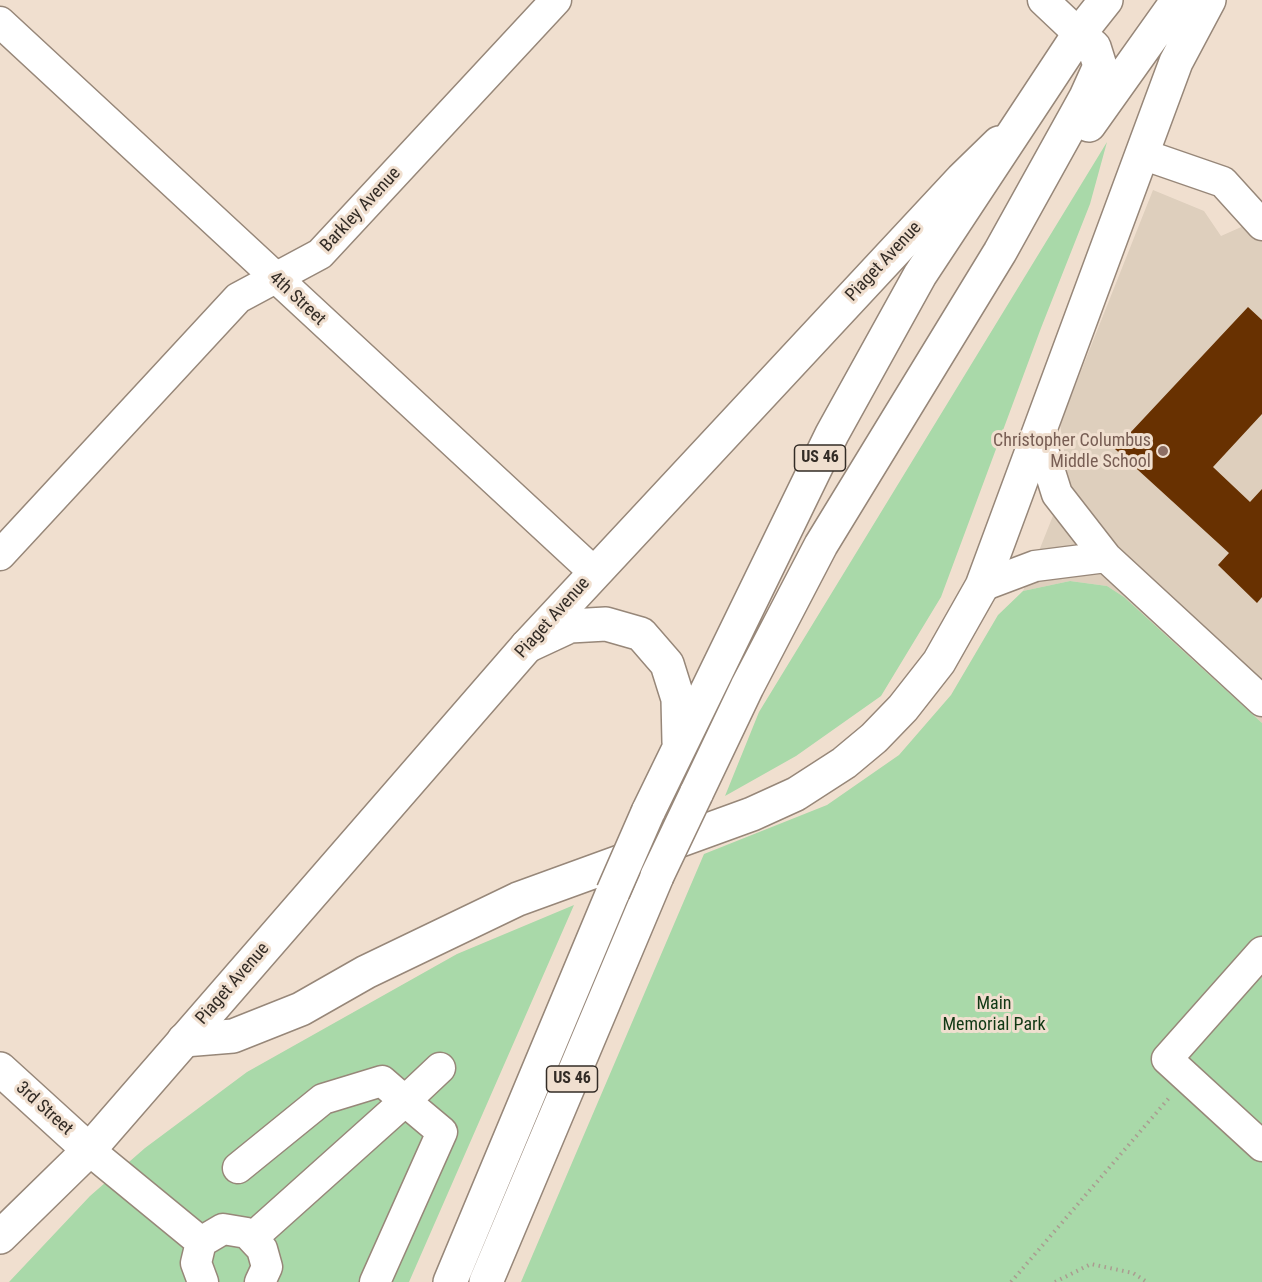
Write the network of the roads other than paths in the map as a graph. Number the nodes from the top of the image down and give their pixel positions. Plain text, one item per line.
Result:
1 (556, 0) edge
2 (1043, 0) edge
3 (1106, 0) edge
4 (1178, 0) edge
5 (1209, 0) edge
6 (0, 22) edge
7 (1080, 34) junction
8 (1022, 121) junction
9 (1142, 154) junction
10 (1262, 225) edge
11 (1000, 252) junction
12 (275, 279) junction
13 (1039, 437) junction
14 (0, 555) edge
15 (1106, 557) junction
16 (595, 573) junction
17 (982, 586) junction
18 (527, 646) junction
19 (1262, 701) edge
20 (679, 746) junction
21 (1262, 952) edge
22 (184, 1040) junction
23 (440, 1068) dead end
24 (0, 1069) edge
25 (405, 1101) junction
26 (1262, 1146) edge
27 (89, 1150) junction
28 (238, 1168) dead end
29 (0, 1237) edge
30 (252, 1238) junction
31 (201, 1242) junction
32 (269, 1280) edge
33 (203, 1282) edge
34 (375, 1282) edge
35 (450, 1282) edge
36 (486, 1282) edge

1 - 12 street, Barkley Avenue
2 - 7 street
3 - 7 main road, Piaget Avenue / US 46
4 - 11 main road, US 46
5 - 9 main road
6 - 12 street, 4th Street
7 - 8 main road, Piaget Avenue / US 46
7 - 11 main road
8 - 16 main road, Piaget Avenue
8 - 20 main road, US 46
9 - 10 street
9 - 13 main road
11 - 36 main road, US 46, bridge
12 - 14 street, Barkley Avenue
12 - 16 street, 4th Street
13 - 15 street
13 - 17 main road
15 - 17 street
15 - 19 street
16 - 18 main road, Piaget Avenue
17 - 22 main road
18 - 20 main road
18 - 22 main road, Piaget Avenue
20 - 35 main road, US 46, bridge
21 - 26 street
22 - 27 main road, Piaget Avenue
23 - 25 street
24 - 27 main road, 3rd Street
25 - 28 street
25 - 30 street
25 - 34 street
27 - 29 main road, Piaget Avenue
27 - 31 street
30 - 31 street
30 - 32 street
31 - 33 street

